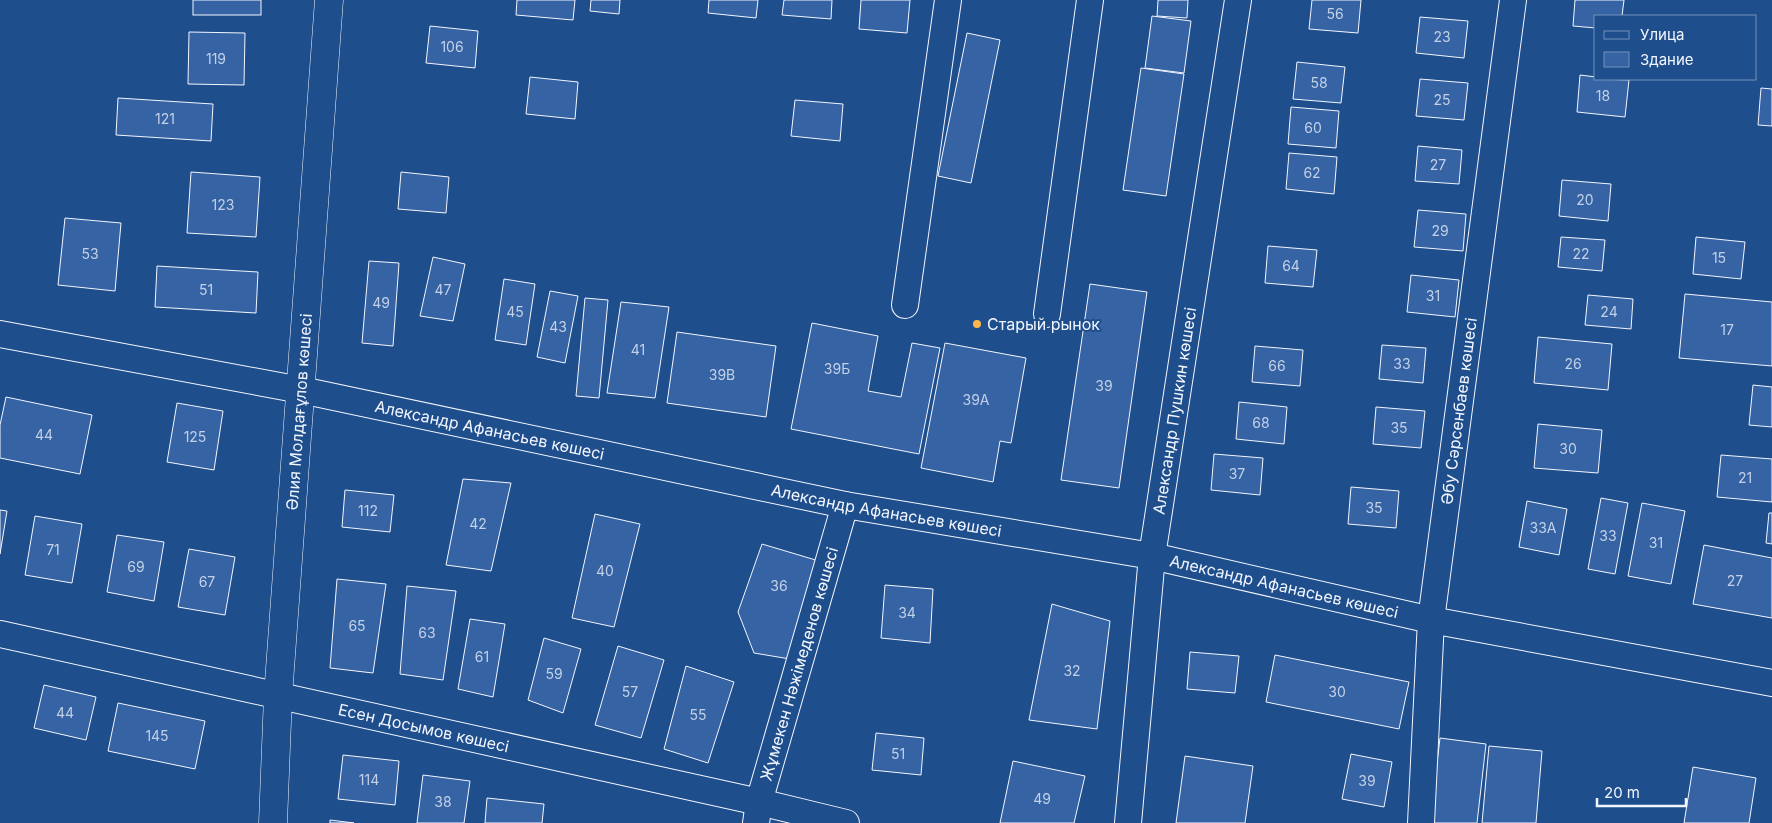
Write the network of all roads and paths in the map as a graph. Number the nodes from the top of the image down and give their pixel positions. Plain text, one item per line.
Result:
1 (330, 0) edge
2 (948, 0) edge
3 (1090, 0) edge
4 (1238, 0) edge
5 (1513, 0) edge
6 (905, 305) dead end
7 (1047, 314) dead end
8 (0, 334) edge
9 (301, 390) junction
10 (846, 505) junction
11 (1152, 556) junction
12 (1431, 620) junction
13 (0, 634) edge
14 (1772, 683) edge
15 (278, 696) junction
16 (757, 812) edge
17 (273, 823) edge
18 (846, 823) edge
19 (1128, 823) edge
20 (1421, 823) edge

1 - 9 main road, Әлия Молдағұлов көшесі
2 - 6 street
3 - 7 street
4 - 11 street, Александр Пушкин көшесі
5 - 12 street, Әбу Сәрсенбаев көшесі
8 - 9 street, Александр Афанасьев көшесі
9 - 10 street, Александр Афанасьев көшесі
9 - 15 main road, Әлия Молдағұлов көшесі
10 - 11 street, Александр Афанасьев көшесі
10 - 16 street, Жұмекен Нәжімеденов көшесі
11 - 12 street, Александр Афанасьев көшесі
11 - 19 street, Александр Пушкин көшесі
12 - 14 street, Александр Афанасьев көшесі
12 - 20 street, Әбу Сәрсенбаев көшесі
13 - 15 street, Есен Досымов көшесі
15 - 16 street, Есен Досымов көшесі
15 - 17 main road, Әлия Молдағұлов көшесі
16 - 18 street, Есен Досымов көшесі

